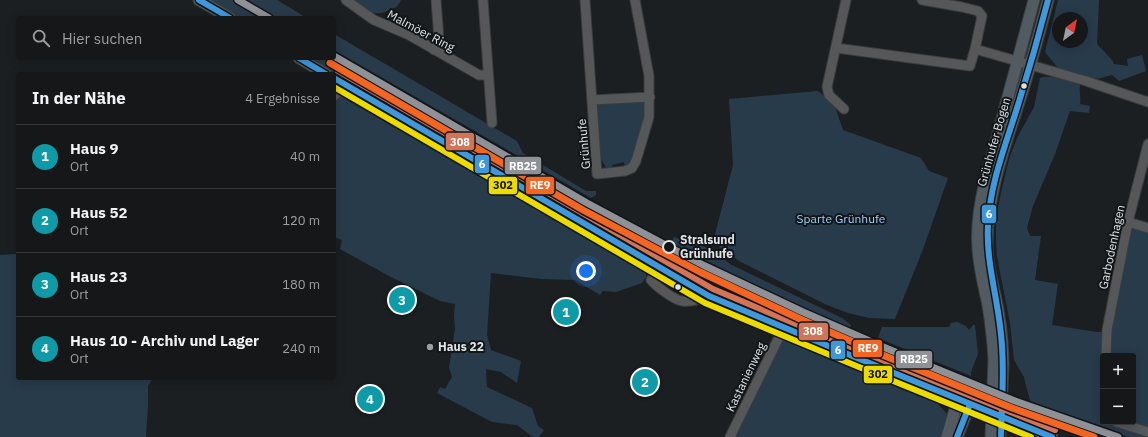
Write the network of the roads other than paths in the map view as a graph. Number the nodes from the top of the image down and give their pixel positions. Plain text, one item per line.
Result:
1 (200, 0) edge
2 (346, 0) edge
3 (436, 0) edge
4 (483, 0) edge
5 (585, 0) edge
6 (635, 0) edge
7 (846, 0) edge
8 (922, 0) edge
9 (1034, 0) edge
10 (1048, 0) edge
11 (963, 3) edge
12 (227, 16) edge
13 (836, 48) junction
14 (975, 49) junction
15 (434, 50) junction
16 (302, 60) edge
17 (1018, 62) junction
18 (1030, 65) junction
19 (323, 72) edge
20 (488, 75) junction
21 (336, 79) edge
22 (336, 94) edge
23 (650, 97) junction
24 (592, 100) junction
25 (1148, 102) edge
26 (844, 108) dead end
27 (388, 110) junction
28 (492, 123) dead end
29 (1148, 144) edge
30 (1128, 222) junction
31 (1148, 228) edge
32 (658, 267) junction
33 (710, 296) junction
34 (784, 327) junction
35 (1106, 353) edge
36 (999, 362) junction
37 (958, 399) junction
38 (970, 404) junction
39 (1126, 425) edge
40 (1148, 432) edge
41 (730, 437) edge
42 (947, 437) edge
43 (957, 437) edge
44 (991, 437) edge
45 (1000, 437) edge
46 (1052, 437) edge

1 - 12 main road
2 - 15 street, Malmöer Ring
3 - 15 street
4 - 20 street
5 - 24 street, Grünhufe
6 - 23 street, Grünhufe
7 - 13 street
8 - 11 street
9 - 17 main road, Grünhufer Bogen
10 - 18 main road, Grünhufer Bogen
11 - 14 street
13 - 14 street
13 - 26 street
14 - 17 street
15 - 20 street, Malmöer Ring
16 - 19 main road
17 - 18 street
17 - 36 main road, Grünhufer Bogen
18 - 25 street
18 - 36 main road, Grünhufer Bogen
20 - 28 street
21 - 27 main road
22 - 27 street
23 - 24 street
23 - 24 street, Grünhufe
27 - 32 main road
29 - 30 street, Garbodenhagen
30 - 31 street
30 - 35 street, Garbodenhagen
32 - 33 main road
32 - 33 street
33 - 34 main road
34 - 37 main road
34 - 41 street, Kastanienweg
36 - 44 main road, Grünhufer Bogen, bridge
36 - 45 main road, Grünhufer Bogen, bridge
37 - 38 main road
37 - 42 main road
38 - 43 main road
38 - 46 main road
39 - 40 street

